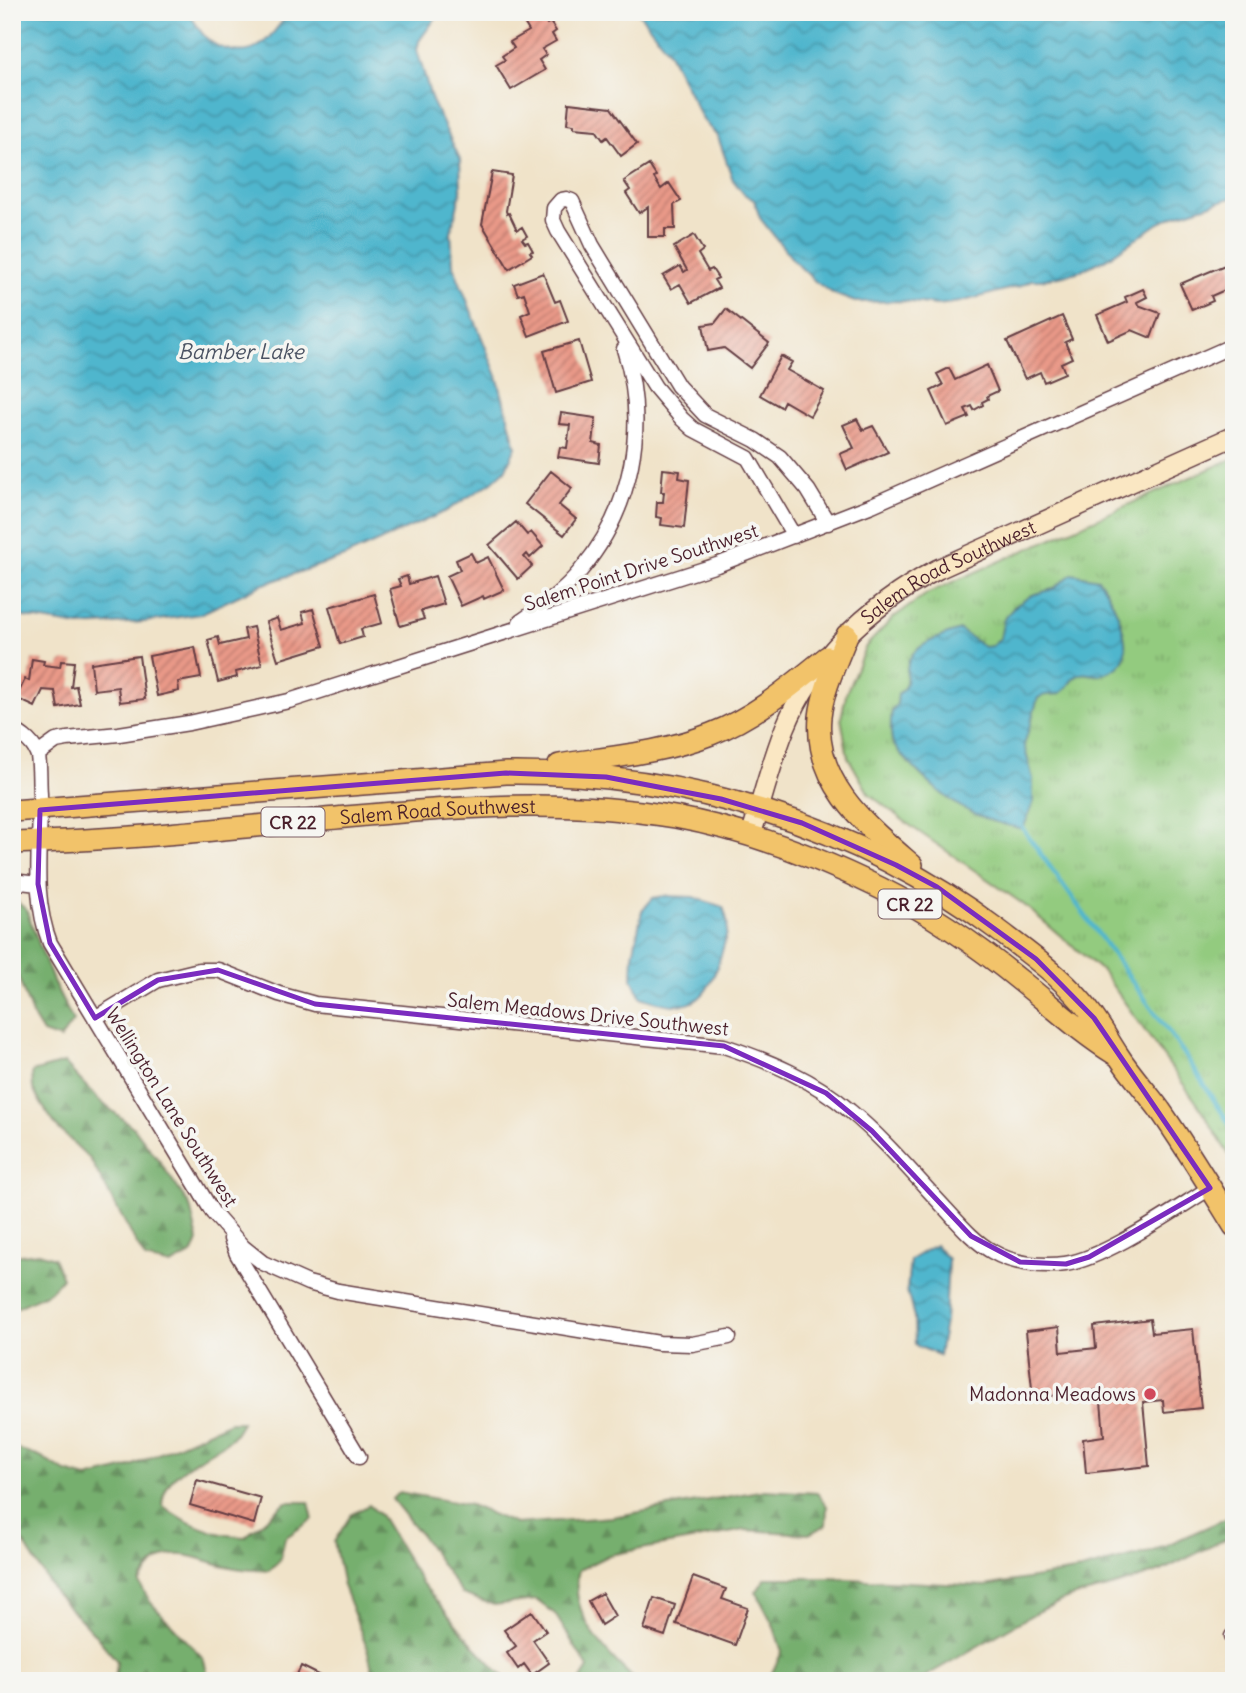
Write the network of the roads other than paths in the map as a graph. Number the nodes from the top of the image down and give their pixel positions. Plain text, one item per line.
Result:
1 (615, 325) junction
2 (1234, 345) edge
3 (1234, 436) edge
4 (828, 523) junction
5 (794, 536) junction
6 (511, 628) junction
7 (846, 635) junction
8 (827, 657) junction
9 (12, 730) edge
10 (38, 754) junction
11 (506, 773) junction
12 (759, 808) junction
13 (12, 811) edge
14 (40, 826) junction
15 (751, 835) junction
16 (12, 843) edge
17 (12, 881) edge
18 (38, 884) junction
19 (937, 887) junction
20 (95, 1018) junction
21 (1118, 1056) junction
22 (1210, 1188) junction
23 (1234, 1226) edge
24 (228, 1231) junction
25 (729, 1337) dead end
26 (359, 1457) dead end

1 - 4 street
1 - 5 street
1 - 6 street
2 - 4 street, Salem Point Drive Southwest
3 - 7 main road, Salem Road Southwest
4 - 5 street, Salem Point Drive Southwest
5 - 6 street, Salem Point Drive Southwest
6 - 10 street, Salem Point Drive Southwest
7 - 8 main road, Salem Road Southwest
7 - 19 main road
8 - 11 main road
8 - 12 main road, Salem Road Southwest
9 - 10 street
10 - 14 street
11 - 12 main road, Salem Road Southwest / CR 22
11 - 14 main road, Salem Road Southwest / CR 22
12 - 15 main road, Salem Road Southwest
12 - 19 main road, CR 22
13 - 14 main road, Salem Road Southwest / CR 22
14 - 15 main road, Salem Road Southwest / CR 22
14 - 16 main road, Salem Road Southwest / CR 22
14 - 18 street, Wellington Lane Southwest
15 - 21 main road, CR 22
17 - 18 street
18 - 20 street, Wellington Lane Southwest
19 - 21 main road, CR 22
20 - 22 street, Salem Meadows Drive Southwest
20 - 24 street, Wellington Lane Southwest
21 - 22 main road, CR 22
22 - 23 main road, CR 22
24 - 25 street, Wellington Lane Southwest
24 - 26 street

